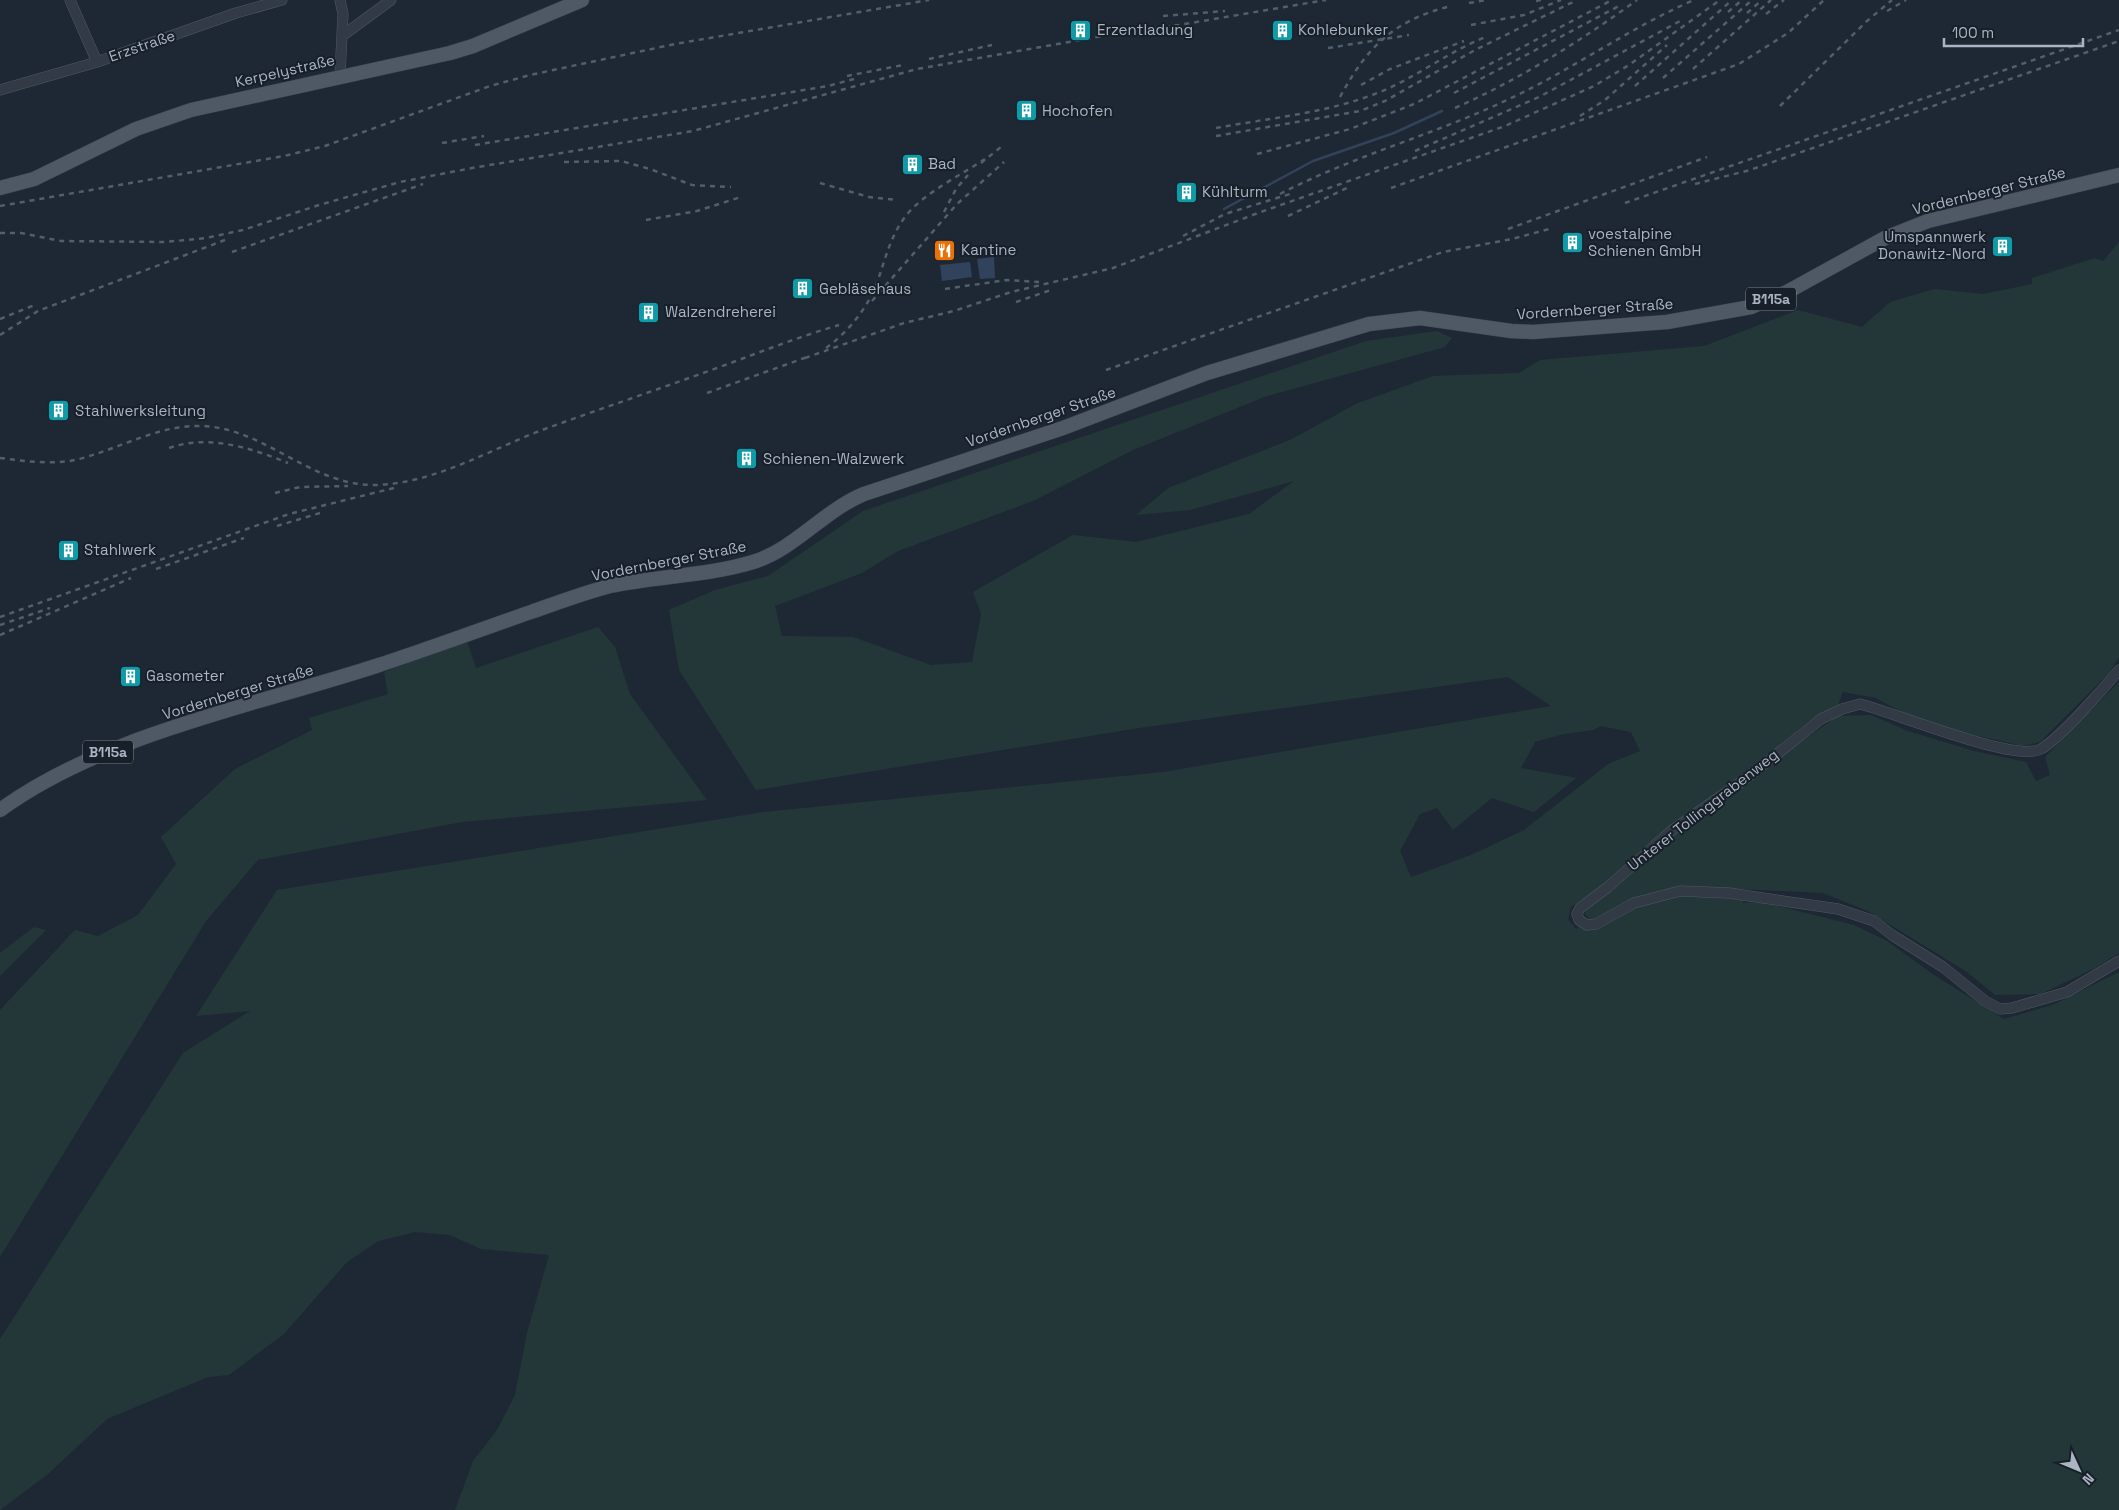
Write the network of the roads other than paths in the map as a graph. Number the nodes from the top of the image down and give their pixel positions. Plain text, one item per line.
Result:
1 (70, 0) edge
2 (282, 0) edge
3 (340, 0) edge
4 (391, 0) edge
5 (582, 0) edge
6 (342, 36) junction
7 (97, 62) junction
8 (340, 76) junction
9 (0, 90) edge
10 (2119, 175) edge
11 (0, 188) edge
12 (2119, 670) edge
13 (0, 810) edge
14 (2119, 962) edge

1 - 7 street
2 - 7 street, Erzstraße
3 - 6 street
4 - 6 street
5 - 8 main road, Kerpelystraße
6 - 8 street
7 - 9 street, Erzstraße
8 - 11 main road, Kerpelystraße
10 - 13 main road, Vordernberger Straße / B115a
12 - 14 street, Unterer Tollinggrabenweg

